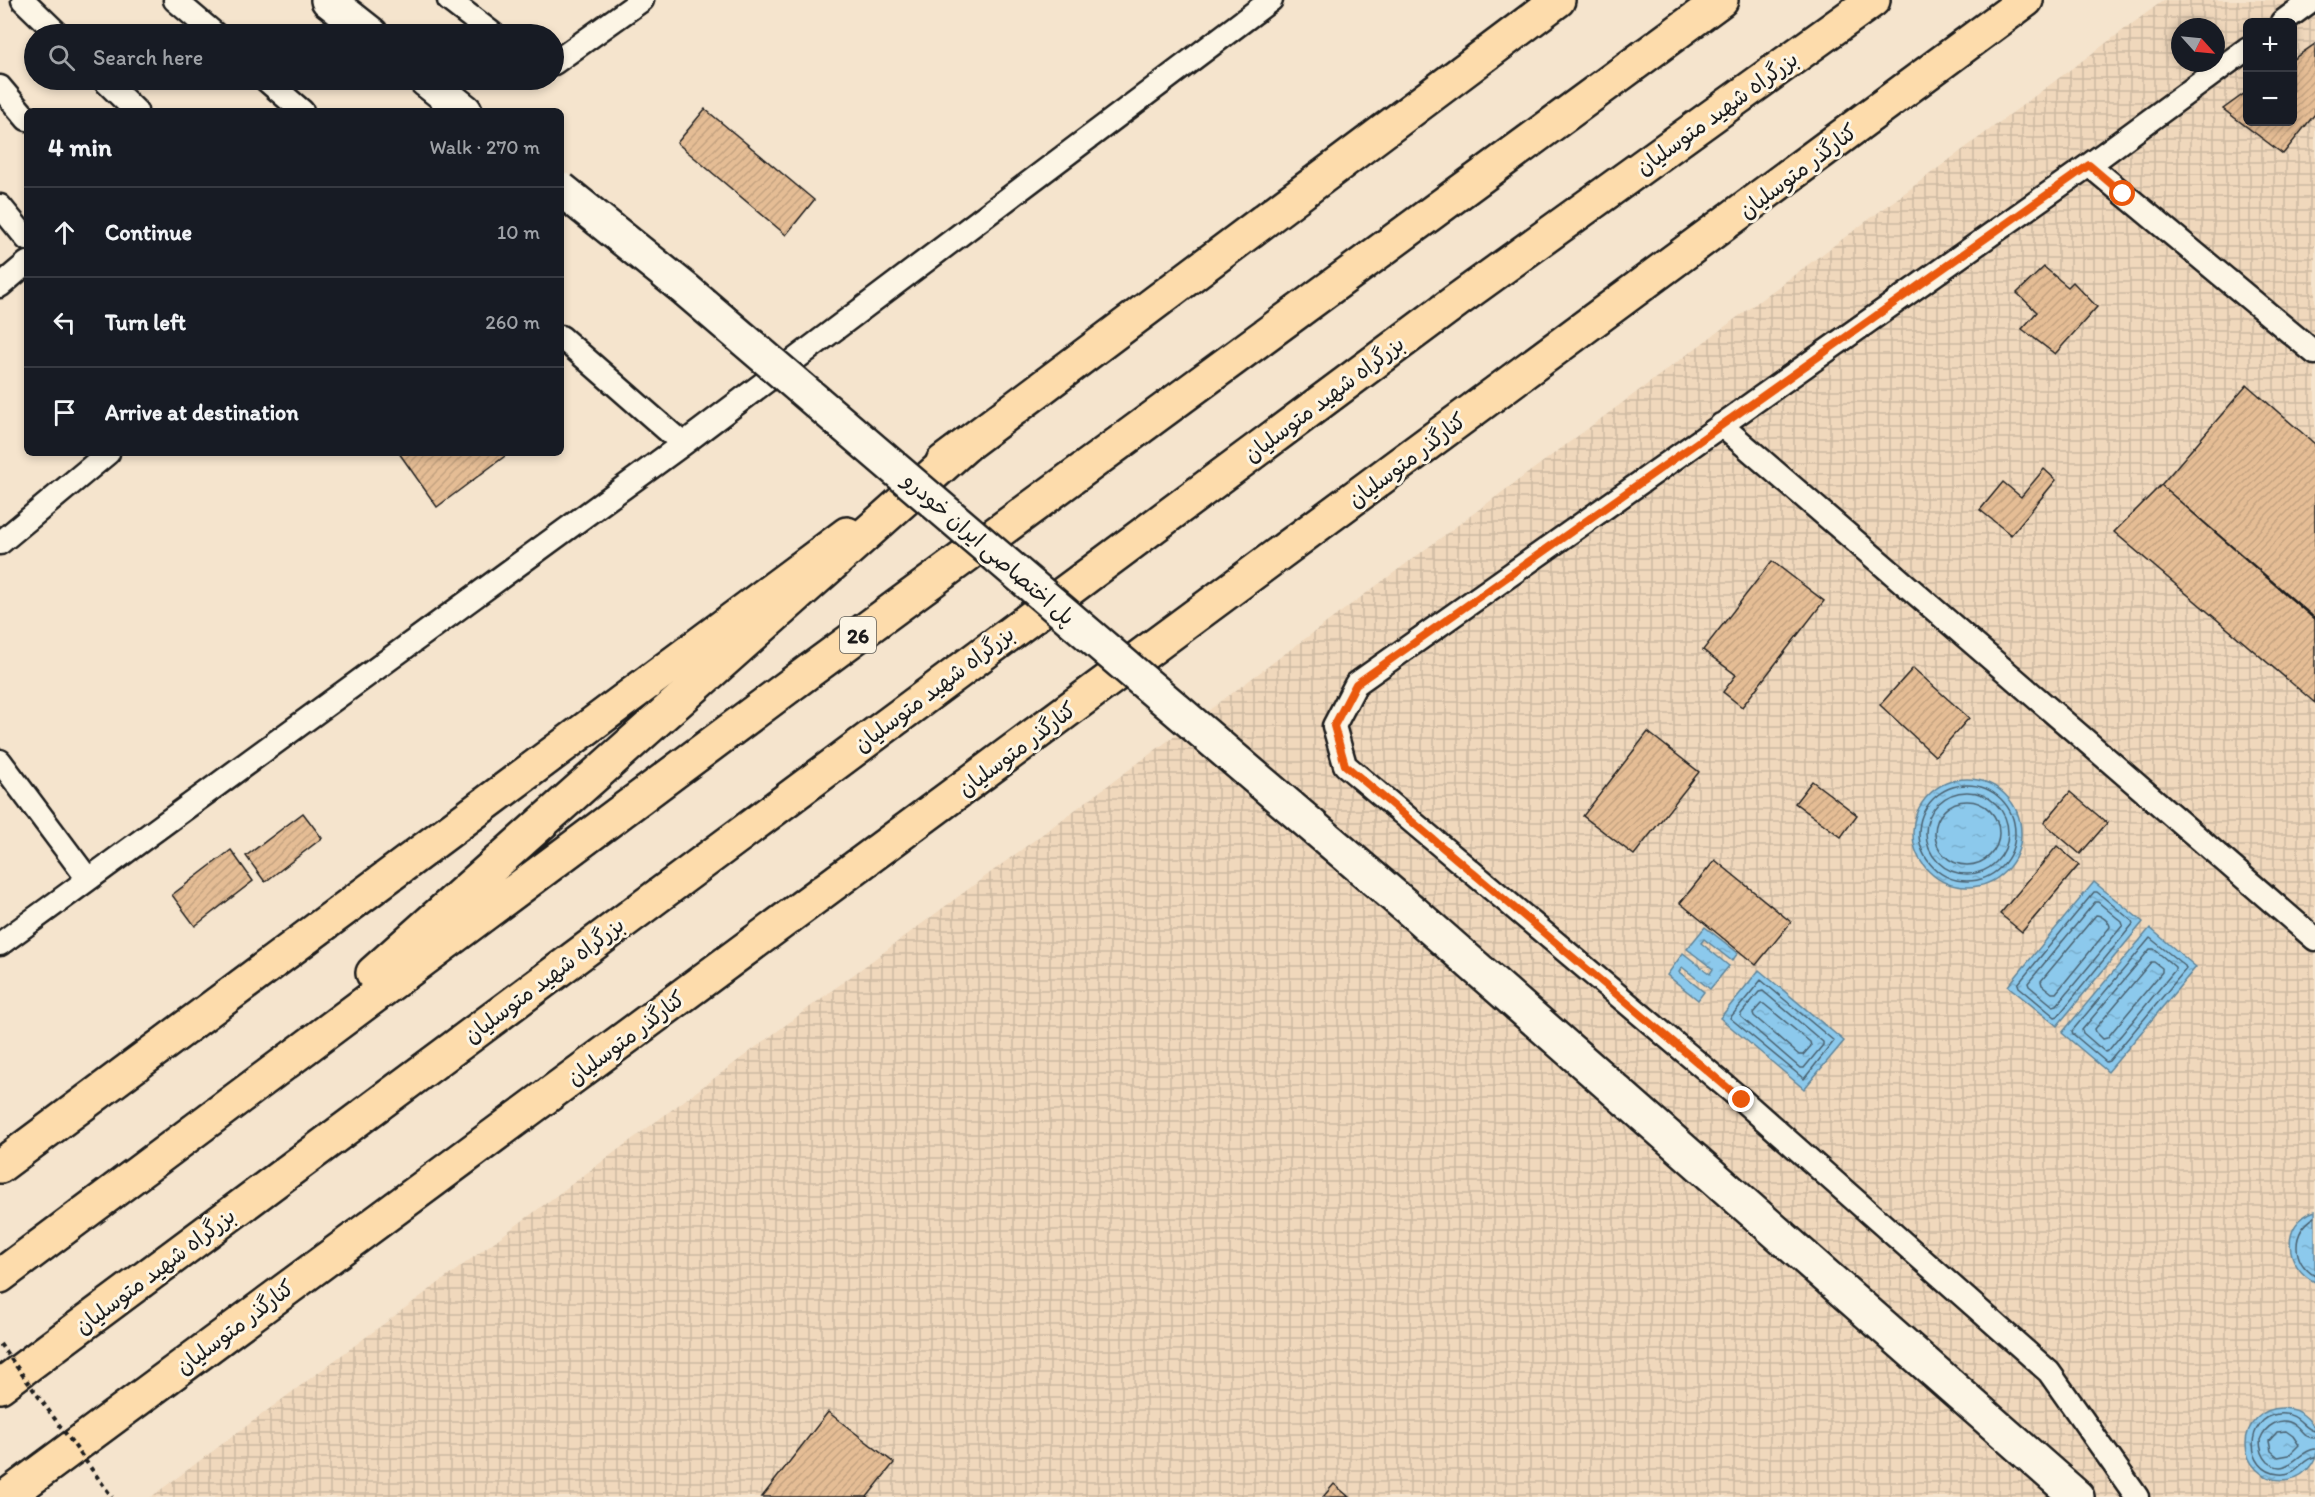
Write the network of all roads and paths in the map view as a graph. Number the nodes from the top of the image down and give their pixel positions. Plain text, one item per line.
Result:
1 (23, 0) edge
2 (175, 0) edge
3 (328, 0) edge
4 (449, 0) edge
5 (642, 0) edge
6 (1270, 0) edge
7 (1558, 0) edge
8 (1721, 0) edge
9 (1873, 0) edge
10 (2026, 0) edge
11 (2312, 0) edge
12 (2287, 18) edge
13 (48, 24) edge
14 (203, 24) edge
15 (358, 24) edge
16 (480, 24) edge
17 (2243, 51) edge
18 (564, 56) edge
19 (0, 87) edge
20 (114, 90) edge
21 (278, 90) edge
22 (439, 90) edge
23 (133, 108) edge
24 (299, 108) edge
25 (461, 108) edge
26 (24, 116) edge
27 (2089, 165) junction
28 (564, 191) edge
29 (0, 206) edge
30 (24, 235) edge
31 (24, 266) edge
32 (0, 286) edge
33 (564, 340) edge
34 (2315, 353) edge
35 (1721, 425) junction
36 (683, 444) junction
37 (966, 445) junction
38 (104, 456) edge
39 (0, 543) edge
40 (0, 761) edge
41 (88, 879) junction
42 (2315, 939) edge
43 (0, 944) edge
44 (206, 1122) junction
45 (0, 1166) edge
46 (0, 1276) edge
47 (0, 1344) edge
48 (0, 1386) edge
49 (6, 1497) edge
50 (112, 1497) edge
51 (2077, 1497) edge
52 (2137, 1497) edge

1 - 13 lane
2 - 14 lane
3 - 15 street
4 - 16 lane
5 - 18 lane
6 - 36 lane
7 - 37 main road
8 - 44 main road, 26
9 - 48 main road, بزرگراه شهید متوسلیان
10 - 49 main road, کنارگذر متوسلیان
11 - 12 lane
17 - 27 lane
19 - 26 lane
20 - 23 lane
21 - 24 lane
22 - 25 street
27 - 34 lane
27 - 35 lane
28 - 51 street, پل اختصاصی ایران خودرو, bridge
29 - 30 lane
31 - 32 lane
33 - 36 lane
35 - 42 lane
35 - 52 lane
36 - 41 lane
37 - 44 main road
37 - 45 main road
38 - 39 lane
40 - 41 lane
41 - 43 lane
44 - 46 main road, 26
47 - 50 path, bridge

